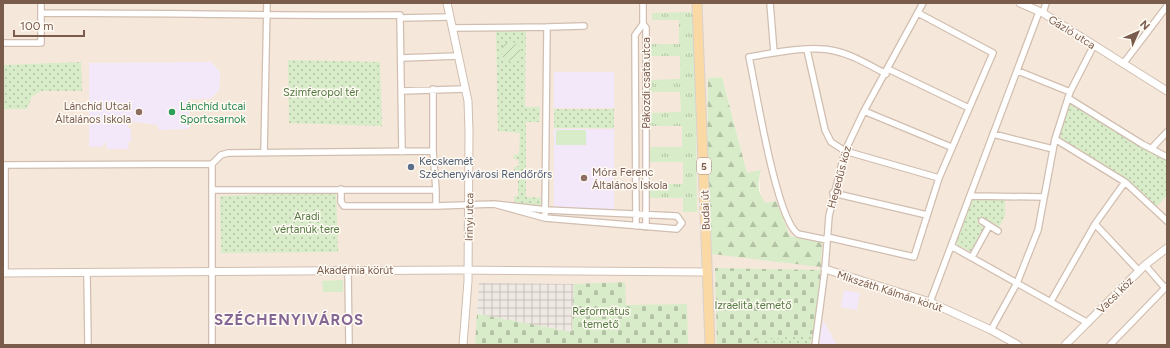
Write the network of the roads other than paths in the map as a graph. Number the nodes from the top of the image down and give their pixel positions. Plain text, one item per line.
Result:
1 (41, 3) edge
2 (267, 3) edge
3 (448, 3) edge
4 (643, 3) edge
5 (698, 3) edge
6 (770, 3) edge
7 (923, 3) edge
8 (1020, 3) edge
9 (1046, 3) edge
10 (1167, 6) edge
11 (41, 13) junction
12 (918, 13) junction
13 (1041, 13) junction
14 (267, 16) junction
15 (400, 18) junction
16 (450, 18) junction
17 (643, 24) junction
18 (584, 26) dead end
19 (547, 27) junction
20 (452, 28) junction
21 (3, 43) edge
22 (1094, 45) junction
23 (807, 50) junction
24 (774, 53) junction
25 (458, 56) junction
26 (401, 58) junction
27 (1123, 64) junction
28 (887, 71) junction
29 (1018, 71) junction
30 (433, 89) junction
31 (465, 89) junction
32 (401, 91) junction
33 (1167, 91) edge
34 (1069, 95) junction
35 (969, 108) junction
36 (864, 111) junction
37 (1167, 132) edge
38 (993, 134) junction
39 (1055, 139) junction
40 (951, 147) junction
41 (1152, 148) junction
42 (1053, 149) junction
43 (433, 151) junction
44 (845, 151) junction
45 (402, 152) junction
46 (264, 154) junction
47 (1167, 157) edge
48 (212, 164) junction
49 (4, 165) edge
50 (939, 178) junction
51 (1125, 182) junction
52 (341, 189) junction
53 (212, 190) junction
54 (436, 190) junction
55 (833, 193) junction
56 (970, 196) junction
57 (1044, 197) junction
58 (494, 204) junction
59 (469, 205) junction
60 (436, 206) junction
61 (546, 210) junction
62 (636, 215) junction
63 (647, 215) junction
64 (927, 215) junction
65 (545, 218) junction
66 (982, 221) dead end
67 (1167, 221) edge
68 (1095, 224) junction
69 (636, 226) junction
70 (989, 226) junction
71 (646, 227) junction
72 (3, 230) edge
73 (998, 231) dead end
74 (827, 239) junction
75 (951, 246) junction
76 (1167, 248) edge
77 (972, 257) junction
78 (1145, 265) junction
79 (825, 269) junction
80 (212, 270) junction
81 (468, 270) junction
82 (348, 271) junction
83 (1139, 271) junction
84 (87, 272) junction
85 (707, 272) junction
86 (4, 273) edge
87 (1017, 282) junction
88 (1166, 287) edge
89 (1051, 301) junction
90 (930, 302) junction
91 (1088, 323) junction
92 (991, 330) junction
93 (88, 345) edge
94 (212, 345) edge
95 (349, 345) edge
96 (463, 345) edge
97 (710, 345) edge
98 (815, 345) edge
99 (1018, 345) edge
100 (1065, 345) edge
101 (1110, 345) edge

1 - 11 street
2 - 14 street
3 - 16 street, Irinyi utca
4 - 17 street
5 - 85 main road, Budai út / 5
6 - 24 street
7 - 12 street, Hegedűs köz
8 - 13 street, Gázló utca
9 - 13 street
10 - 27 street
11 - 14 street
11 - 21 street
12 - 28 street, Hegedűs köz
12 - 35 street
13 - 22 street, Gázló utca
13 - 29 street
14 - 15 street
14 - 46 street
15 - 16 street
15 - 26 street
16 - 20 street, Irinyi utca
17 - 62 street, Pákozdi csata utca
17 - 63 street, Pákozdi csata utca
18 - 19 street
19 - 20 street
19 - 61 street
20 - 25 street, Irinyi utca
22 - 27 street, Gázló utca
22 - 34 street
23 - 24 street
23 - 28 street
23 - 44 street
24 - 74 street
25 - 26 street
25 - 31 street, Irinyi utca
26 - 32 street
27 - 33 street, Gázló utca
28 - 35 street
28 - 36 street, Hegedűs köz
29 - 34 street
29 - 38 street
30 - 31 street
30 - 32 street
30 - 43 street
31 - 59 street, Irinyi utca
32 - 45 street
34 - 39 street
34 - 41 street
35 - 40 street
36 - 40 street
36 - 44 street, Hegedűs köz
37 - 41 street
38 - 42 street
38 - 56 street
39 - 42 street
39 - 51 street
40 - 50 street
41 - 47 street
42 - 57 street
43 - 45 street
43 - 54 street
44 - 50 street
44 - 55 street, Hegedűs köz
45 - 46 street
46 - 48 street
48 - 49 street
48 - 53 street
49 - 72 street
50 - 64 street
51 - 67 street
51 - 68 street
52 - 53 street
52 - 54 street
52 - 60 street
53 - 80 street
54 - 60 street
55 - 64 street
55 - 74 street, Hegedűs köz
56 - 57 street
56 - 75 street
57 - 87 street
58 - 59 street
58 - 61 street
58 - 65 street
59 - 60 street
59 - 81 street, Irinyi utca
61 - 62 street
61 - 65 street
62 - 63 street
62 - 69 street, Pákozdi csata utca
63 - 71 street, Pákozdi csata utca
63 - 71 street
64 - 74 street
65 - 69 street
66 - 70 street
68 - 83 street
68 - 89 street
69 - 71 street
70 - 73 street
70 - 77 street
72 - 86 street
74 - 79 street, Hegedűs köz
75 - 77 street
75 - 90 street
76 - 78 street, Vacsi köz
77 - 87 street
78 - 83 street, Vacsi köz
78 - 88 street
79 - 90 street, Mikszáth Kálmán körút
79 - 98 street, Hegedűs köz
80 - 82 street, Akadémia körút
80 - 84 street, Akadémia körút
80 - 94 street
81 - 82 street, Akadémia körút
81 - 85 street, Akadémia körút
81 - 96 street, Irinyi utca
82 - 95 street
83 - 91 street, Vacsi köz
84 - 86 street, Akadémia körút
84 - 93 street
85 - 97 main road, Budai út / 5
87 - 89 street
87 - 92 street
88 - 101 street
89 - 91 street
90 - 92 street, Mikszáth Kálmán körút
91 - 100 street, Vacsi köz
92 - 99 street, Mikszáth Kálmán körút

